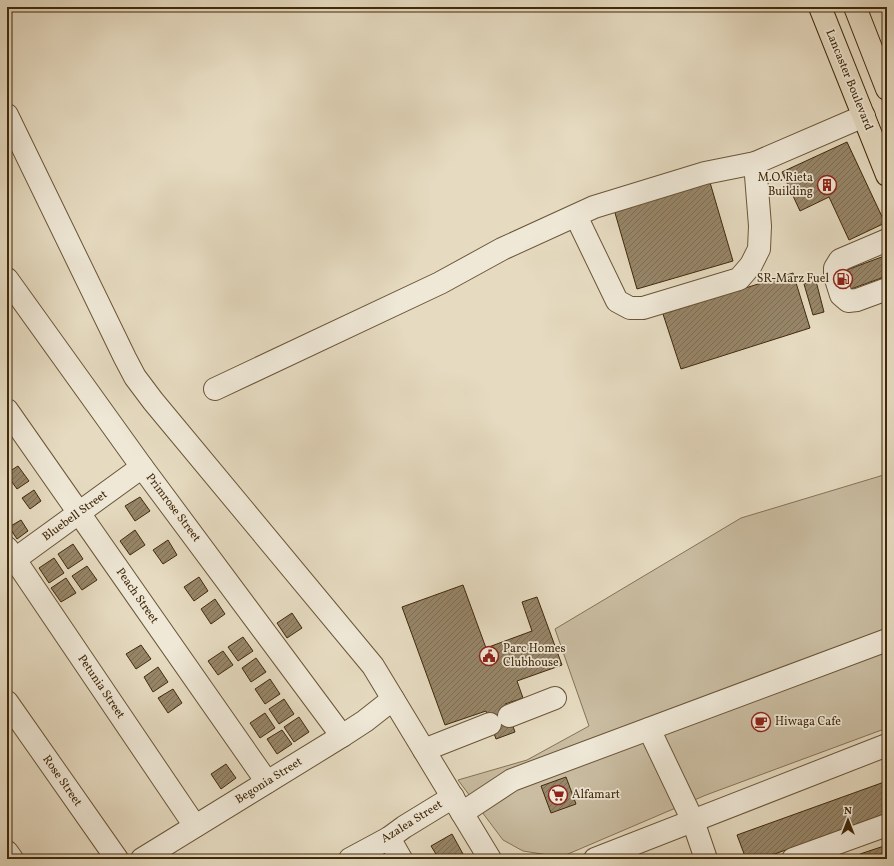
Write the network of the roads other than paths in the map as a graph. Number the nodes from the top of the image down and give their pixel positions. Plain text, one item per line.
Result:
1 (820, 7) edge
2 (854, 7) edge
3 (887, 89) edge
4 (7, 114) edge
5 (864, 116) junction
6 (755, 163) junction
7 (887, 175) edge
8 (576, 216) junction
9 (887, 240) edge
10 (7, 279) edge
11 (887, 289) edge
12 (215, 389) dead end
13 (7, 410) edge
14 (142, 466) junction
15 (79, 513) junction
16 (10, 557) edge
17 (887, 640) edge
18 (555, 698) dead end
19 (393, 699) junction
20 (7, 702) edge
21 (649, 729) junction
22 (342, 736) junction
23 (887, 745) edge
24 (424, 750) junction
25 (267, 782) junction
26 (457, 805) junction
27 (694, 820) junction
28 (887, 825) edge
29 (195, 826) junction
30 (389, 838) junction
31 (7, 852) edge
32 (12, 859) edge
33 (117, 859) edge
34 (142, 859) edge
35 (350, 859) edge
36 (401, 859) edge
37 (490, 859) edge
38 (595, 859) edge
39 (706, 859) edge
40 (793, 859) edge

1 - 5 main road, Lancaster Boulevard
2 - 3 main road
4 - 19 street
5 - 6 street
5 - 7 main road, Lancaster Boulevard
6 - 8 street
6 - 8 street
8 - 12 street
9 - 11 street
10 - 14 street, Primrose Street
13 - 15 street, Peach Street
14 - 15 street, Bluebell Street
14 - 22 street, Primrose Street
15 - 16 street, Bluebell Street
15 - 25 street, Peach Street
16 - 29 street, Petunia Street
17 - 21 street, Azalea Street
18 - 24 street
19 - 22 street, Begonia Street
19 - 24 street
20 - 33 street, Rose Street
21 - 26 street, Azalea Street
21 - 27 street
22 - 25 street, Begonia Street
23 - 27 street
24 - 26 street
25 - 29 street, Begonia Street
26 - 30 street, Azalea Street
26 - 37 street
27 - 38 street
27 - 39 street
28 - 40 street
29 - 34 street, Begonia Street
30 - 35 street, Azalea Street
30 - 36 street
31 - 32 street

